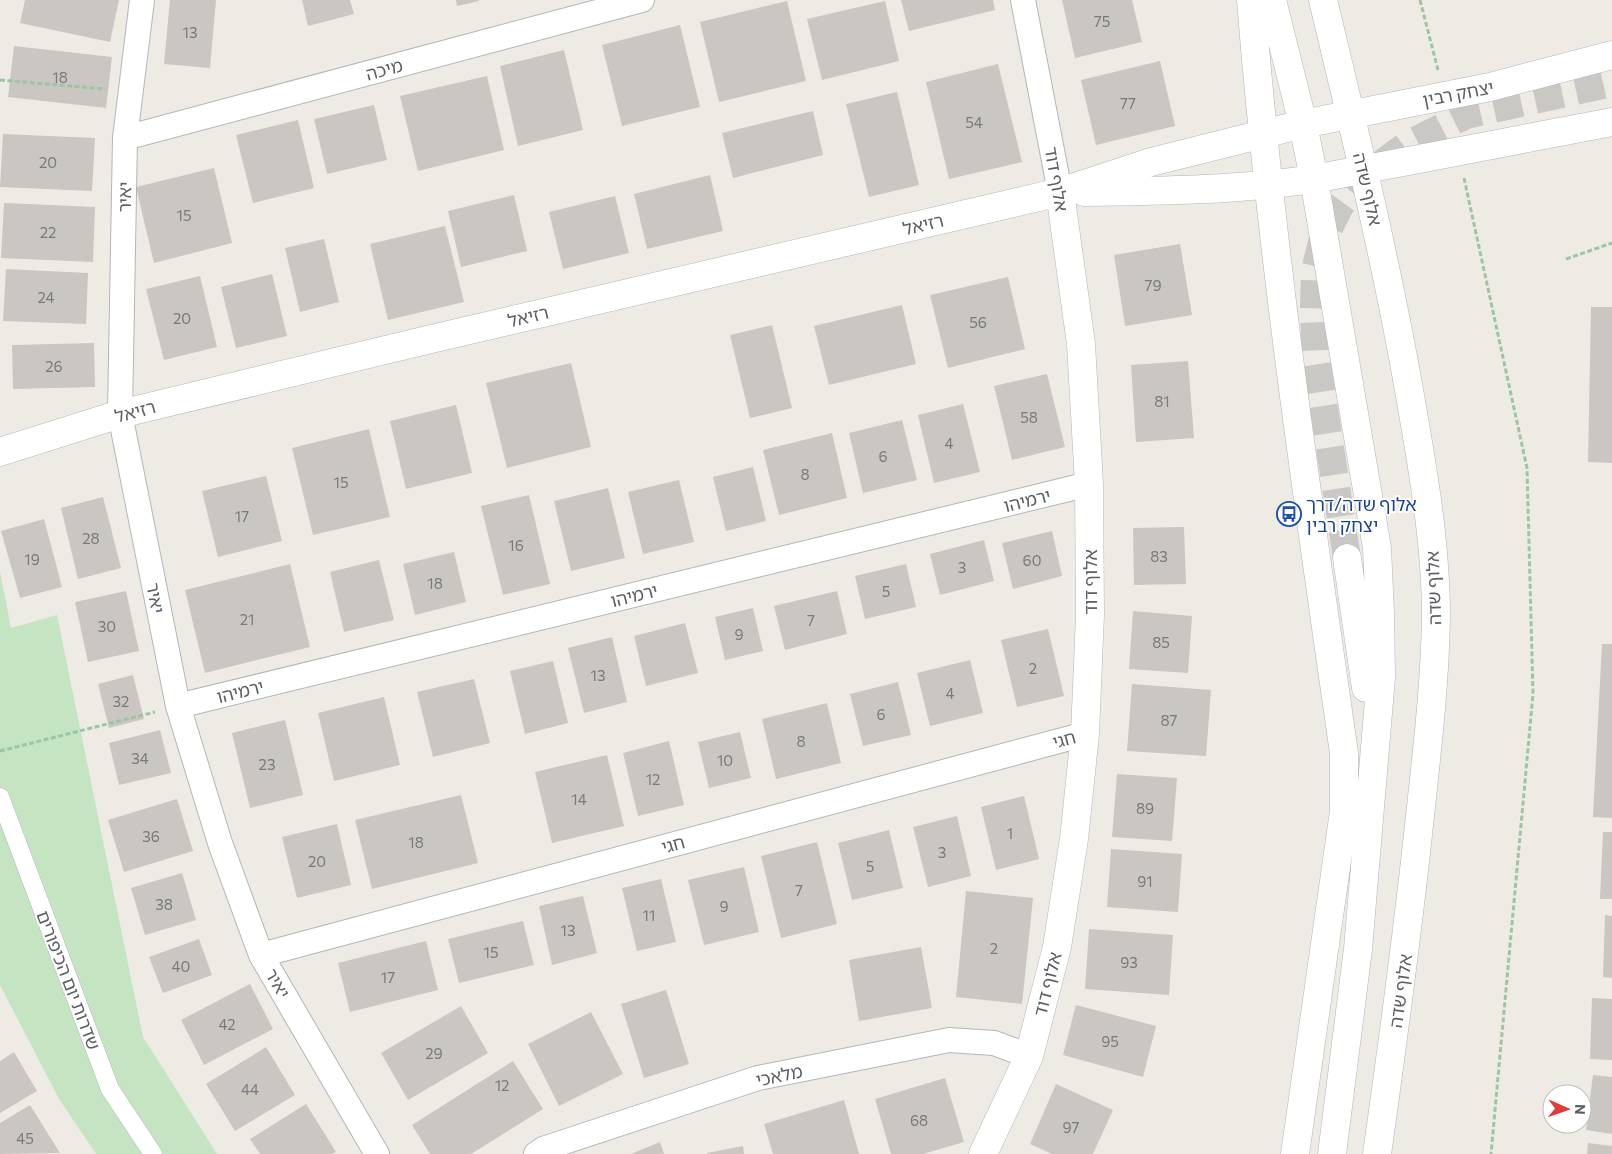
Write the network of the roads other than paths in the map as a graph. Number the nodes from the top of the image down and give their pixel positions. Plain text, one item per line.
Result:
1 (142, 0) edge
2 (642, 0) edge
3 (1022, 0) edge
4 (1251, 0) edge
5 (1272, 0) edge
6 (1324, 0) edge
7 (1612, 55) edge
8 (1352, 114) junction
9 (1612, 122) edge
10 (1303, 124) junction
11 (1261, 134) junction
12 (125, 138) junction
13 (1363, 170) junction
14 (1314, 179) junction
15 (1268, 186) junction
16 (1060, 192) junction
17 (120, 414) junction
18 (0, 452) edge
19 (1089, 484) junction
20 (1347, 558) tunnel mouth
21 (178, 706) junction
22 (1085, 734) junction
23 (1375, 746) junction
24 (0, 797) edge
25 (261, 955) junction
26 (1029, 1056) junction
27 (153, 1154) edge
28 (377, 1154) edge
29 (536, 1154) edge
30 (982, 1154) edge
31 (1295, 1154) edge
32 (1332, 1154) edge
33 (1377, 1154) edge

1 - 12 street, יאיר
2 - 12 street, מיכה
3 - 16 street, אלוף דוד
4 - 11 main road
5 - 10 main road
6 - 8 main road, אלוף שדה
7 - 8 main road, יצחק רבין
8 - 10 main road, יצחק רבין
8 - 13 main road, אלוף שדה
9 - 13 main road
10 - 11 main road, רזיאל
10 - 14 main road
11 - 15 main road
11 - 16 main road, רזיאל
12 - 17 street, יאיר
13 - 14 main road
13 - 33 main road, אלוף שדה
14 - 15 main road, רזיאל
14 - 23 main road
15 - 16 main road, רזיאל
15 - 31 main road
16 - 17 main road, רזיאל
16 - 19 main road, אלוף דוד
17 - 18 main road, רזיאל
17 - 21 street, יאיר
19 - 21 street, ירמיהו
19 - 22 main road, אלוף דוד
20 - 23 main road
21 - 25 street, יאיר
22 - 25 street, חגי
22 - 26 main road, אלוף דוד
23 - 32 main road
24 - 27 street, שדרות יום הכיפורים
25 - 28 street, יאיר
26 - 29 street, מלאכי
26 - 30 main road, אלוף דוד

